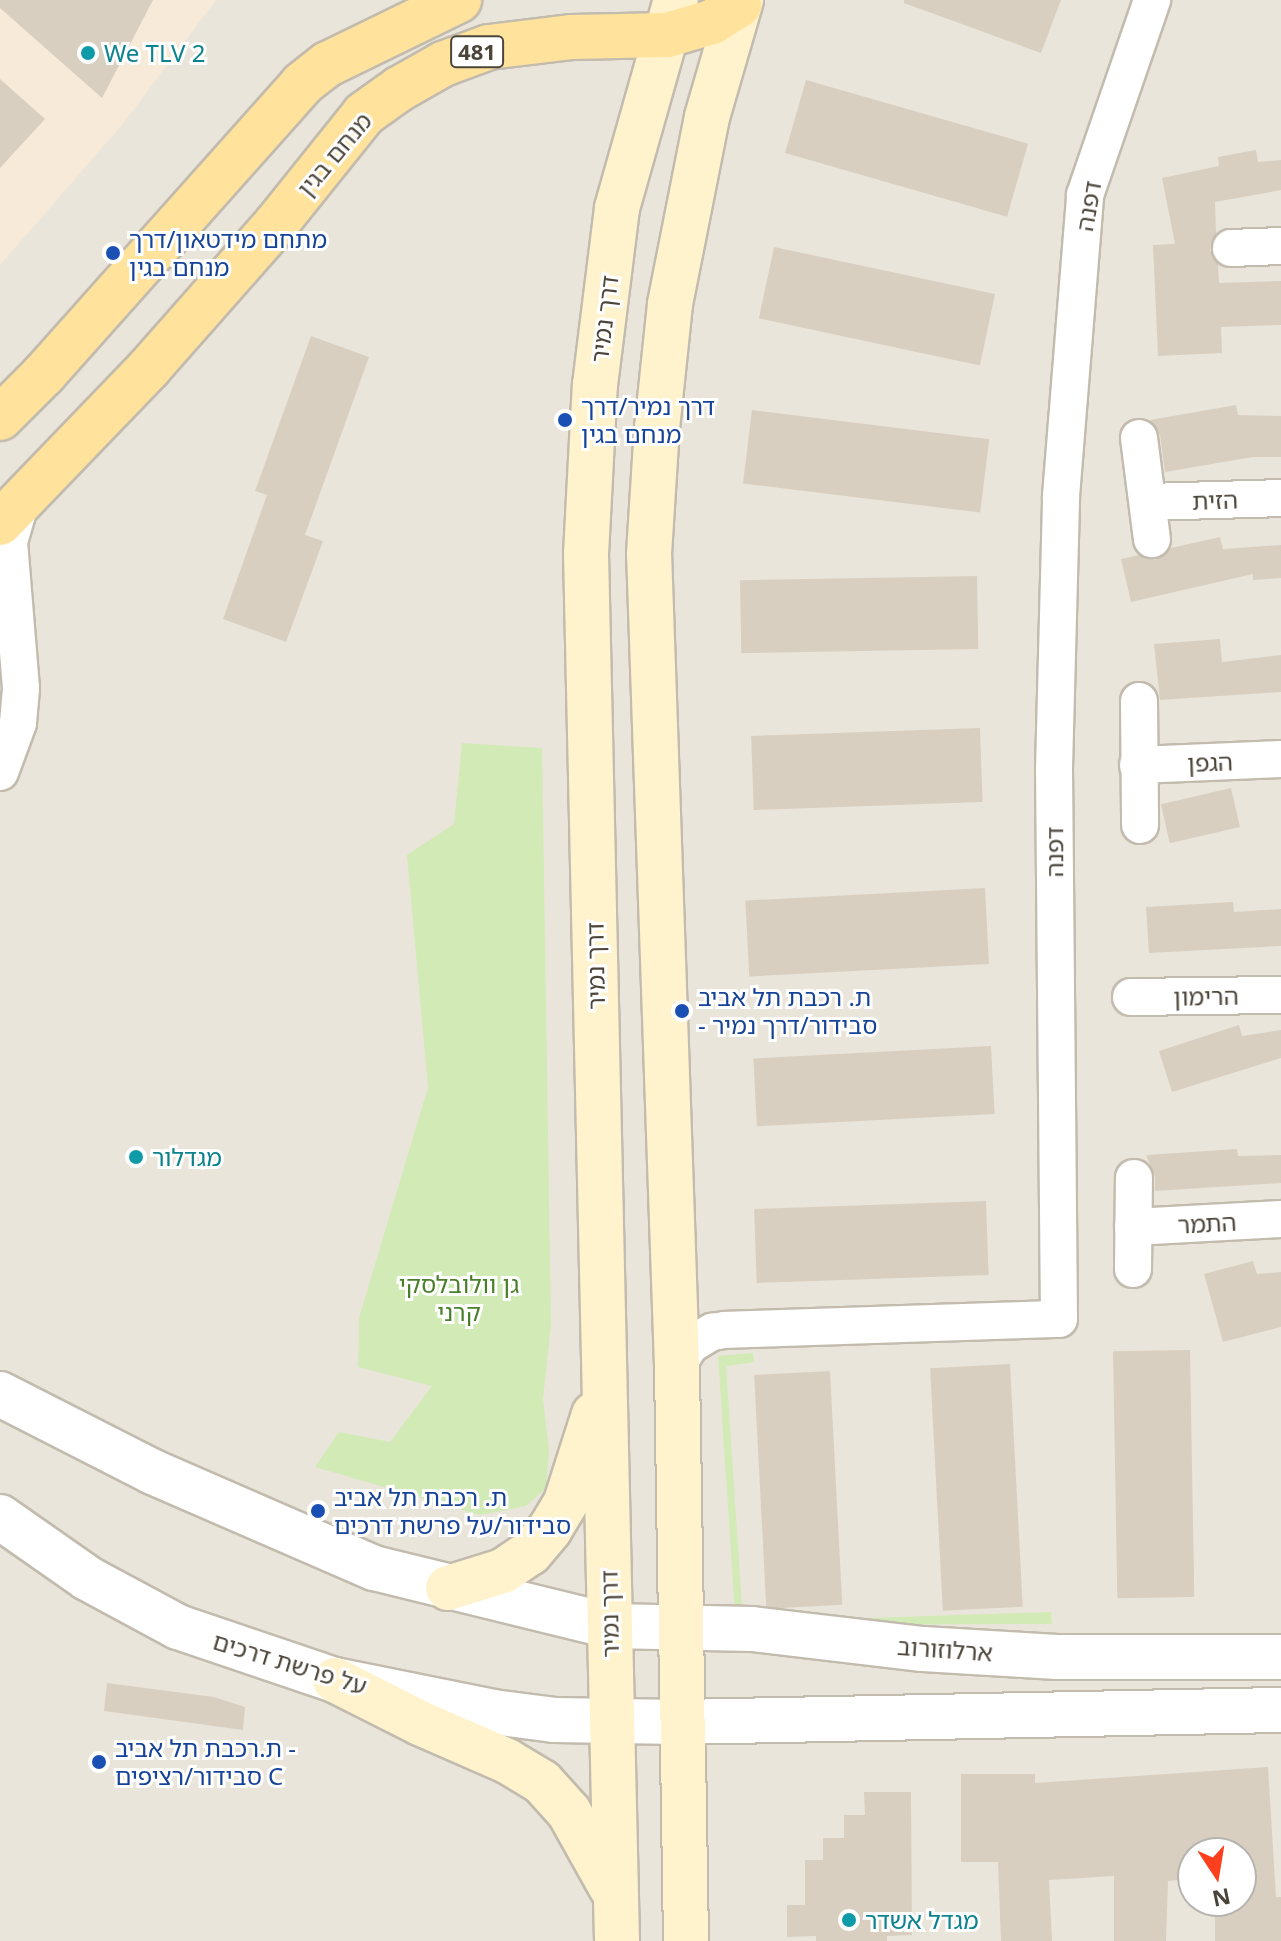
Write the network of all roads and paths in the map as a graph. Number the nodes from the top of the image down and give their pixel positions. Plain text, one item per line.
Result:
1 (459, 0) edge
2 (1152, 0) edge
3 (740, 2) edge
4 (672, 18) edge
5 (1281, 246) edge
6 (1231, 248) dead end
7 (0, 418) edge
8 (1139, 438) dead end
9 (1281, 498) edge
10 (1149, 502) junction
11 (11, 512) edge
12 (1152, 539) dead end
13 (1139, 701) dead end
14 (2, 754) edge
15 (1281, 759) edge
16 (1138, 765) junction
17 (1140, 825) dead end
18 (1281, 995) edge
19 (1131, 996) dead end
20 (1134, 1178) dead end
21 (1281, 1219) edge
22 (1133, 1227) junction
23 (1133, 1269) dead end
24 (677, 1366) junction
25 (605, 1381) junction
26 (0, 1394) edge
27 (0, 1517) edge
28 (448, 1588) junction
29 (610, 1626) junction
30 (681, 1628) junction
31 (1281, 1657) edge
32 (335, 1680) junction
33 (1281, 1710) edge
34 (611, 1721) junction
35 (681, 1722) junction
36 (614, 1892) junction
37 (617, 1941) edge
38 (686, 1941) edge

1 - 7 main road, 481
2 - 24 street, דפנה
3 - 4 main road, מנחם בגין / 481
3 - 24 main road
4 - 11 main road, מנחם בגין / 481
4 - 25 main road, דרך נמיר
5 - 6 street
8 - 10 street
9 - 10 street, הזית
10 - 12 street
11 - 14 street
13 - 16 street
15 - 16 street, הגפן
16 - 17 street
18 - 19 street, הרימון
20 - 22 street
21 - 22 street, התמר
22 - 23 street
24 - 30 main road
25 - 28 main road
25 - 29 main road, דרך נמיר
26 - 28 street
27 - 32 street, על פרשת דרכים
28 - 29 street
29 - 30 street, ארלוזורוב
29 - 34 main road, דרך נמיר
30 - 31 street, ארלוזורוב
30 - 35 main road
32 - 34 street, על פרשת דרכים
32 - 36 main road
33 - 35 street
34 - 35 street
34 - 36 main road, דרך נמיר
35 - 38 main road
36 - 37 main road, דרך נמיר

